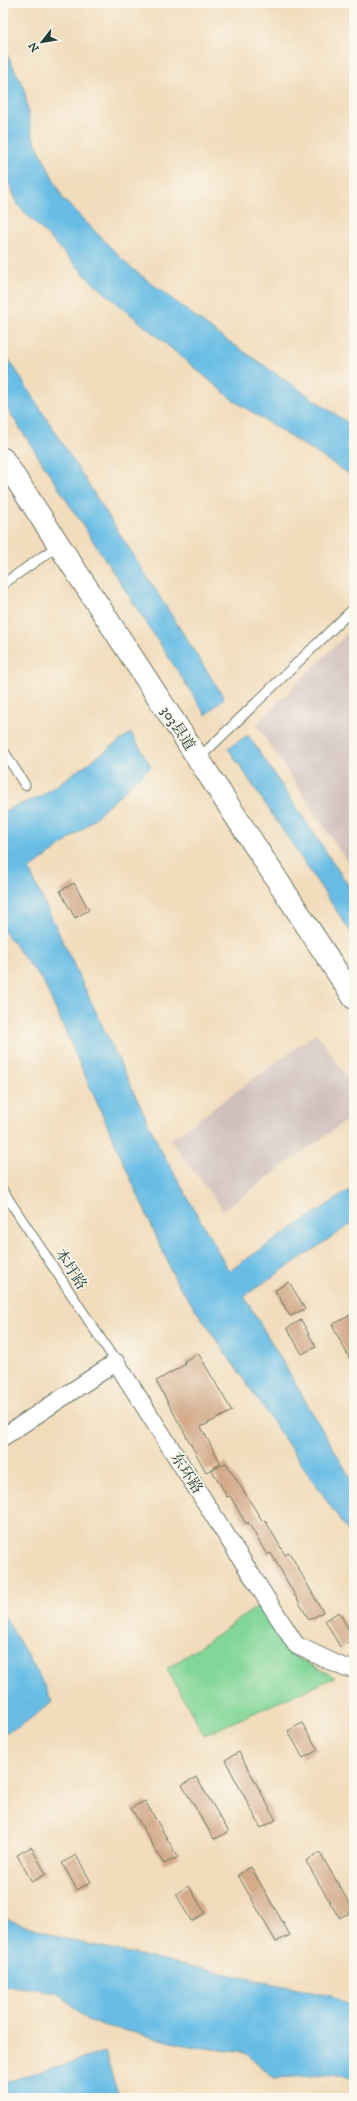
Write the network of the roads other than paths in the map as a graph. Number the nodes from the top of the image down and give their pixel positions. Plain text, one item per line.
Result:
1 (3, 459) edge
2 (59, 545) junction
3 (3, 584) edge
4 (354, 608) edge
5 (3, 750) edge
6 (198, 759) junction
7 (25, 785) dead end
8 (354, 998) edge
9 (3, 1191) edge
10 (116, 1362) junction
11 (3, 1437) edge
12 (354, 1668) edge

1 - 2 main road, 303县道
2 - 3 lane
2 - 6 main road, 303县道
4 - 6 lane
5 - 7 lane
6 - 8 main road, 303县道
9 - 10 lane, 本圩路
10 - 11 street
10 - 12 street, 东环路

